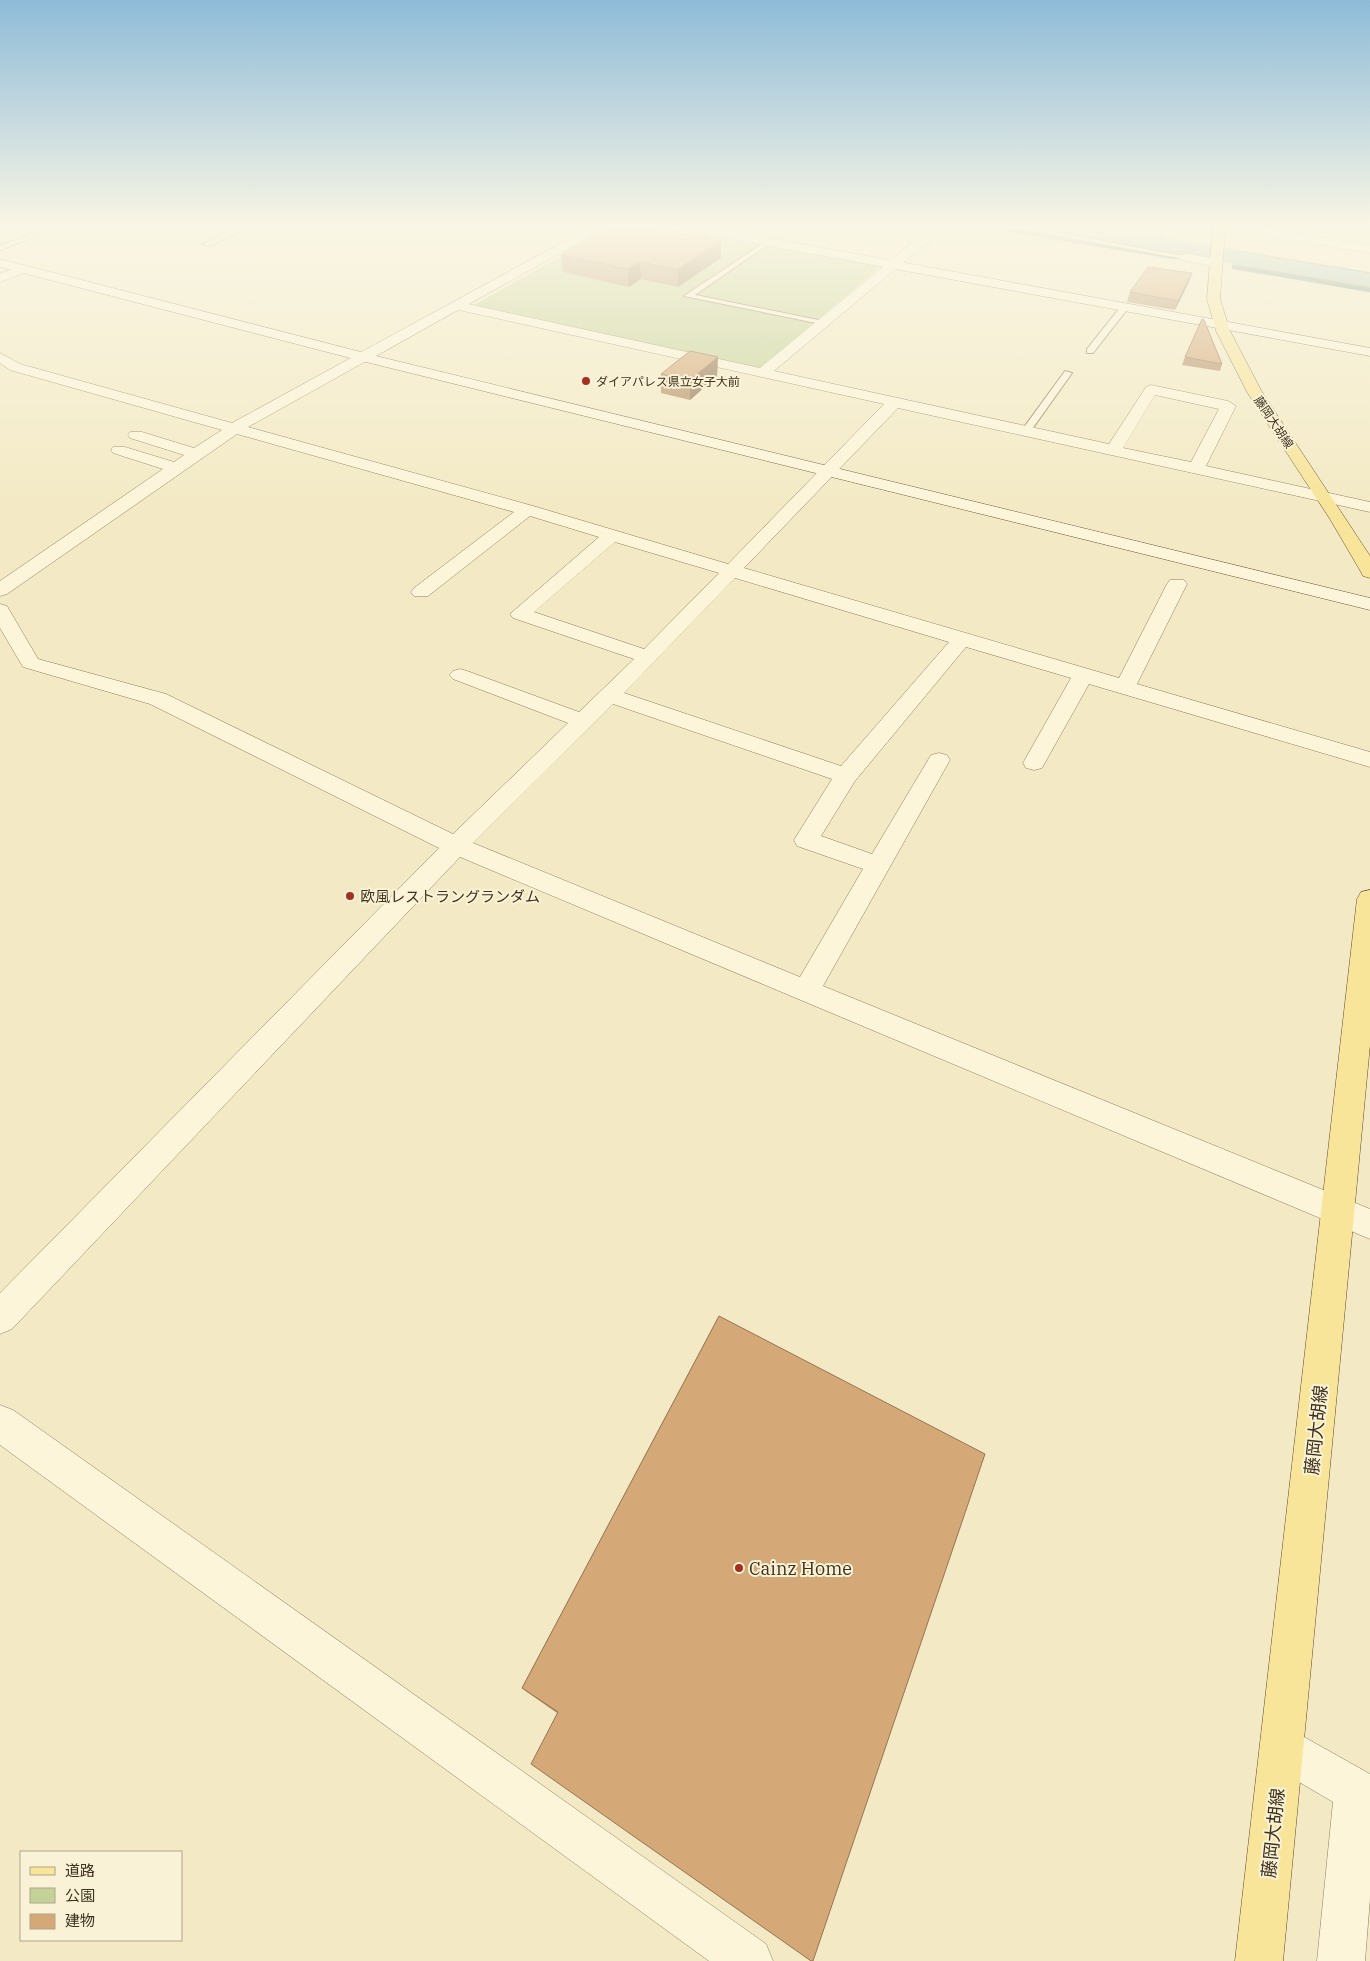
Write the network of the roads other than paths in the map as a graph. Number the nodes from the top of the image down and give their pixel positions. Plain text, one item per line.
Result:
1 (222, 321) edge
2 (432, 321) edge
3 (526, 321) edge
4 (811, 321) edge
5 (826, 321) edge
6 (1114, 321) edge
7 (1201, 321) edge
8 (1219, 321) edge
9 (823, 323) junction
10 (1220, 324) junction
11 (1090, 351) dead end
12 (1370, 352) edge
13 (0, 357) edge
14 (363, 357) junction
15 (15, 367) junction
16 (0, 372) edge
17 (764, 372) junction
18 (1068, 373) dead end
19 (896, 401) junction
20 (234, 429) junction
21 (1027, 430) junction
22 (136, 435) dead end
23 (1114, 449) junction
24 (120, 450) dead end
25 (196, 454) junction
26 (1197, 467) junction
27 (176, 468) junction
28 (828, 472) junction
29 (1324, 497) junction
30 (1370, 507) edge
31 (526, 510) junction
32 (611, 536) junction
33 (730, 572) junction
34 (1370, 572) edge
35 (1176, 584) dead end
36 (0, 590) edge
37 (421, 592) dead end
38 (1370, 604) edge
39 (0, 610) edge
40 (962, 639) junction
41 (648, 657) junction
42 (460, 675) dead end
43 (1083, 675) junction
44 (1125, 687) junction
45 (609, 695) junction
46 (583, 720) junction
47 (939, 760) dead end
48 (1370, 760) edge
49 (1034, 764) dead end
50 (846, 776) junction
51 (456, 846) junction
52 (878, 865) junction
53 (1370, 899) edge
54 (806, 991) junction
55 (1355, 1218) edge
56 (0, 1317) edge
57 (0, 1423) edge
58 (1282, 1748) junction
59 (1363, 1795) edge
60 (749, 1961) edge
61 (1260, 1961) edge
62 (1341, 1961) edge

1 - 14 street
2 - 14 street
3 - 17 street
4 - 9 lane
5 - 9 street
6 - 11 lane
7 - 10 street
8 - 10 main road, 藤岡大胡線
9 - 17 street
10 - 12 street
10 - 29 main road, 藤岡大胡線
13 - 15 street
14 - 20 street
14 - 28 street
15 - 16 street
15 - 20 street
17 - 19 street
18 - 21 lane
19 - 21 street
19 - 28 street
20 - 25 street
20 - 31 street
21 - 23 street
22 - 25 street
23 - 26 street
23 - 26 street
24 - 27 street
25 - 27 street
26 - 29 street
27 - 36 street
28 - 33 street
28 - 38 street
29 - 30 street
29 - 34 main road, 藤岡大胡線
31 - 32 street
31 - 37 street
32 - 33 street
32 - 41 street
33 - 40 street
33 - 41 street
35 - 44 street
39 - 51 street
40 - 43 street
40 - 50 street
41 - 45 street
42 - 46 street
43 - 44 street
43 - 49 street
44 - 48 street
45 - 46 street
45 - 50 street
46 - 51 street
47 - 52 street
50 - 52 street
51 - 54 street
51 - 56 street
52 - 54 street
53 - 55 main road, 藤岡大胡線
54 - 55 street
55 - 58 main road, 藤岡大胡線
57 - 60 street
58 - 59 street
58 - 61 main road, 藤岡大胡線
59 - 62 street

